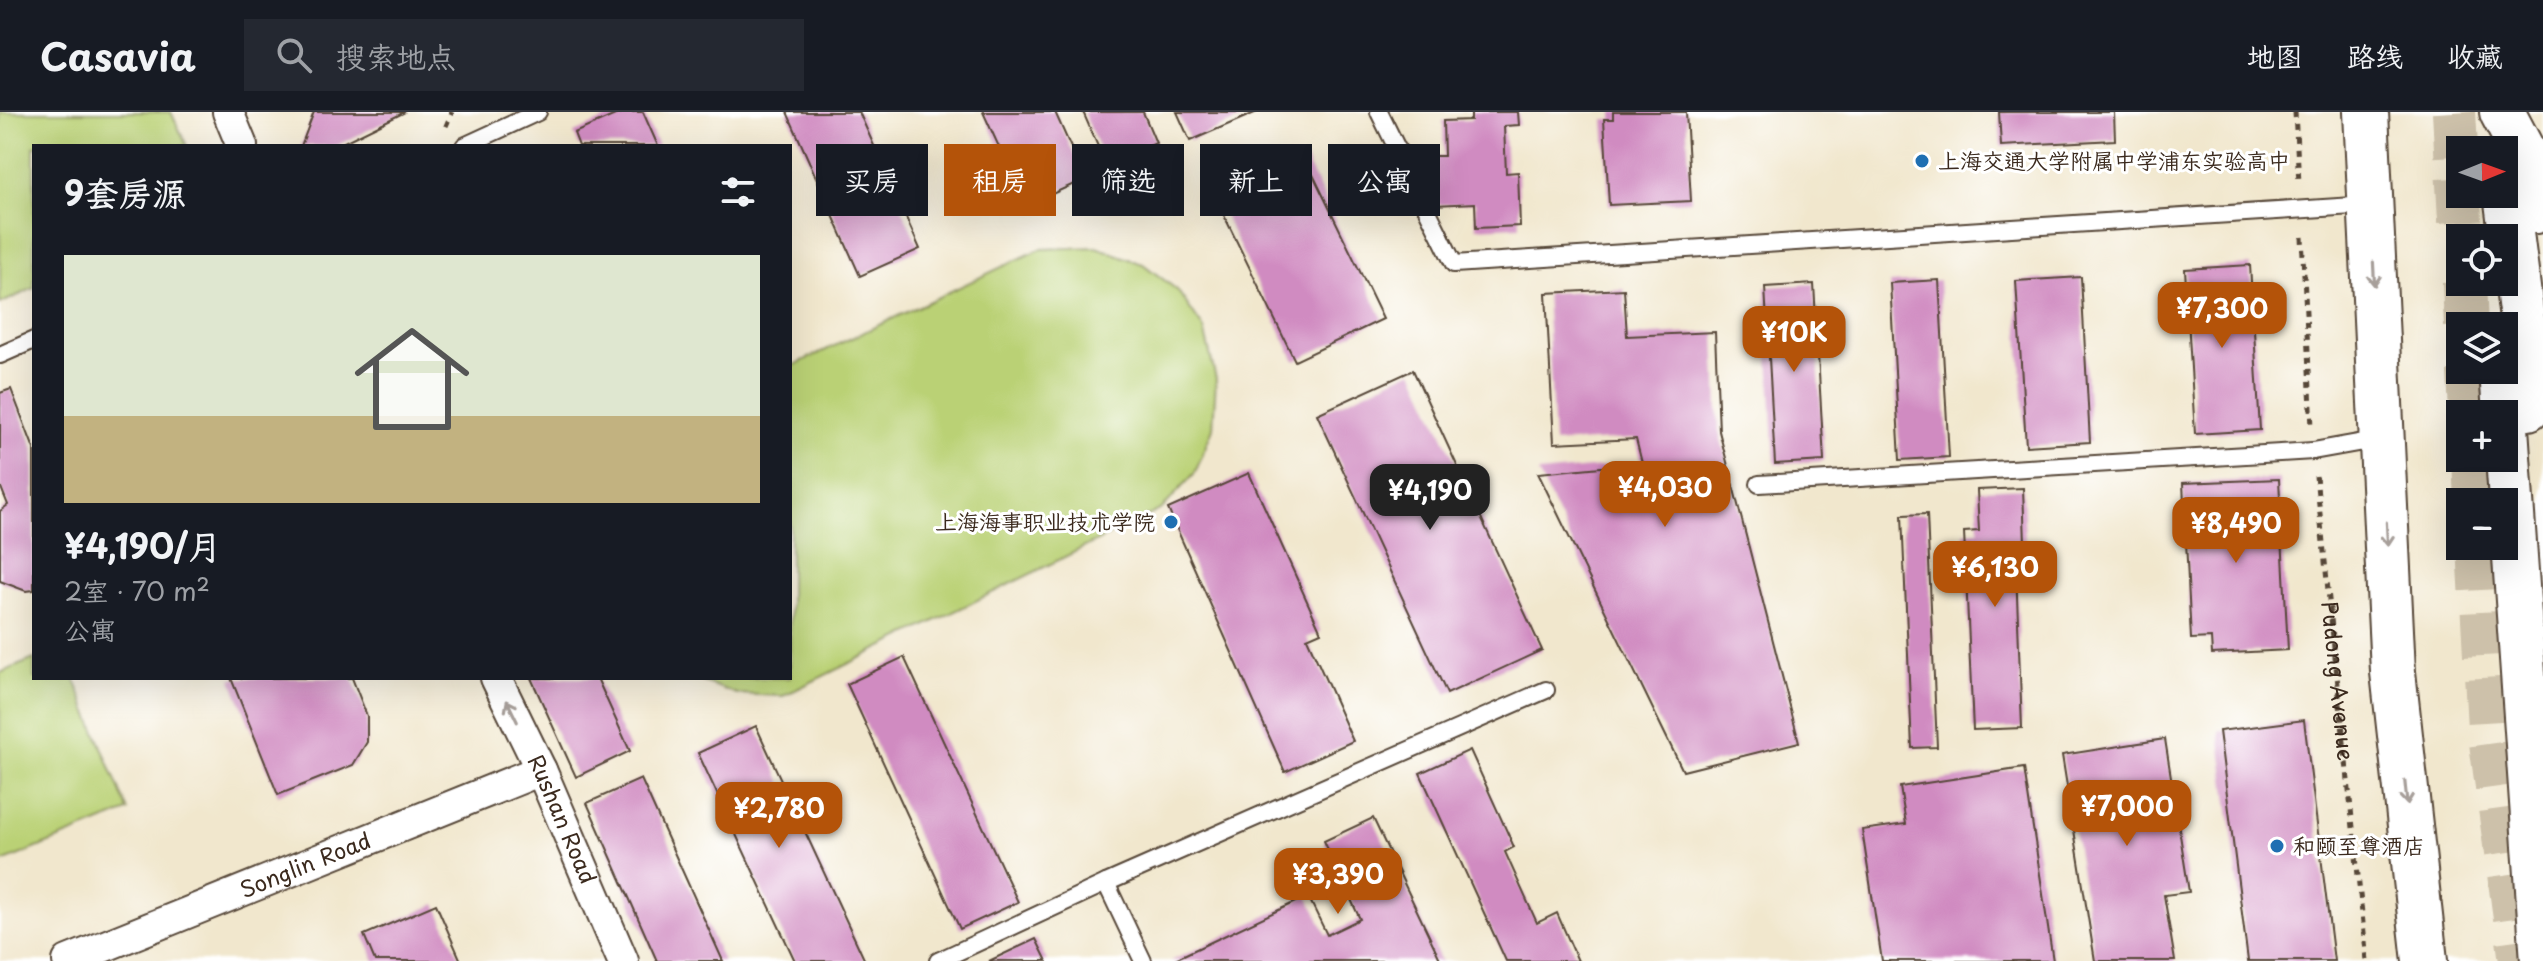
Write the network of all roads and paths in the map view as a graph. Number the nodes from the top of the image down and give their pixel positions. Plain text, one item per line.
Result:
1 (228, 112) edge
2 (538, 112) edge
3 (1379, 112) edge
4 (2295, 112) edge
5 (2366, 112) edge
6 (2485, 112) edge
7 (2491, 112) edge
8 (2502, 112) edge
9 (2486, 136) edge
10 (2497, 136) edge
11 (241, 144) edge
12 (468, 144) edge
13 (2371, 205) junction
14 (2508, 208) edge
15 (2301, 209) junction
16 (2543, 249) edge
17 (32, 341) edge
18 (0, 355) edge
19 (2503, 384) edge
20 (2382, 439) junction
21 (2313, 451) junction
22 (1759, 484) dead end
23 (2543, 634) edge
24 (497, 680) edge
25 (1546, 690) dead end
26 (541, 770) junction
27 (1106, 883) junction
28 (68, 961) edge
29 (623, 961) edge
30 (938, 961) edge
31 (1143, 961) edge
32 (2367, 961) edge
33 (2425, 961) edge
34 (2543, 961) edge

1 - 11 street
2 - 12 lane
3 - 15 lane
4 - 15 path, Pudong Avenue
5 - 13 main road
6 - 9 main road
7 - 10 main road
8 - 16 main road
13 - 15 lane
13 -> 20 main road
14 - 23 main road
15 - 21 path, Pudong Avenue
17 - 18 lane
19 - 34 main road
20 - 21 lane
20 -> 33 main road
21 - 22 lane
21 - 32 path, Pudong Avenue
26 -> 24 street, Rushan Road
25 - 27 lane
26 - 28 street, Songlin Road
26 - 29 street, Rushan Road
27 - 30 lane
27 - 31 lane

